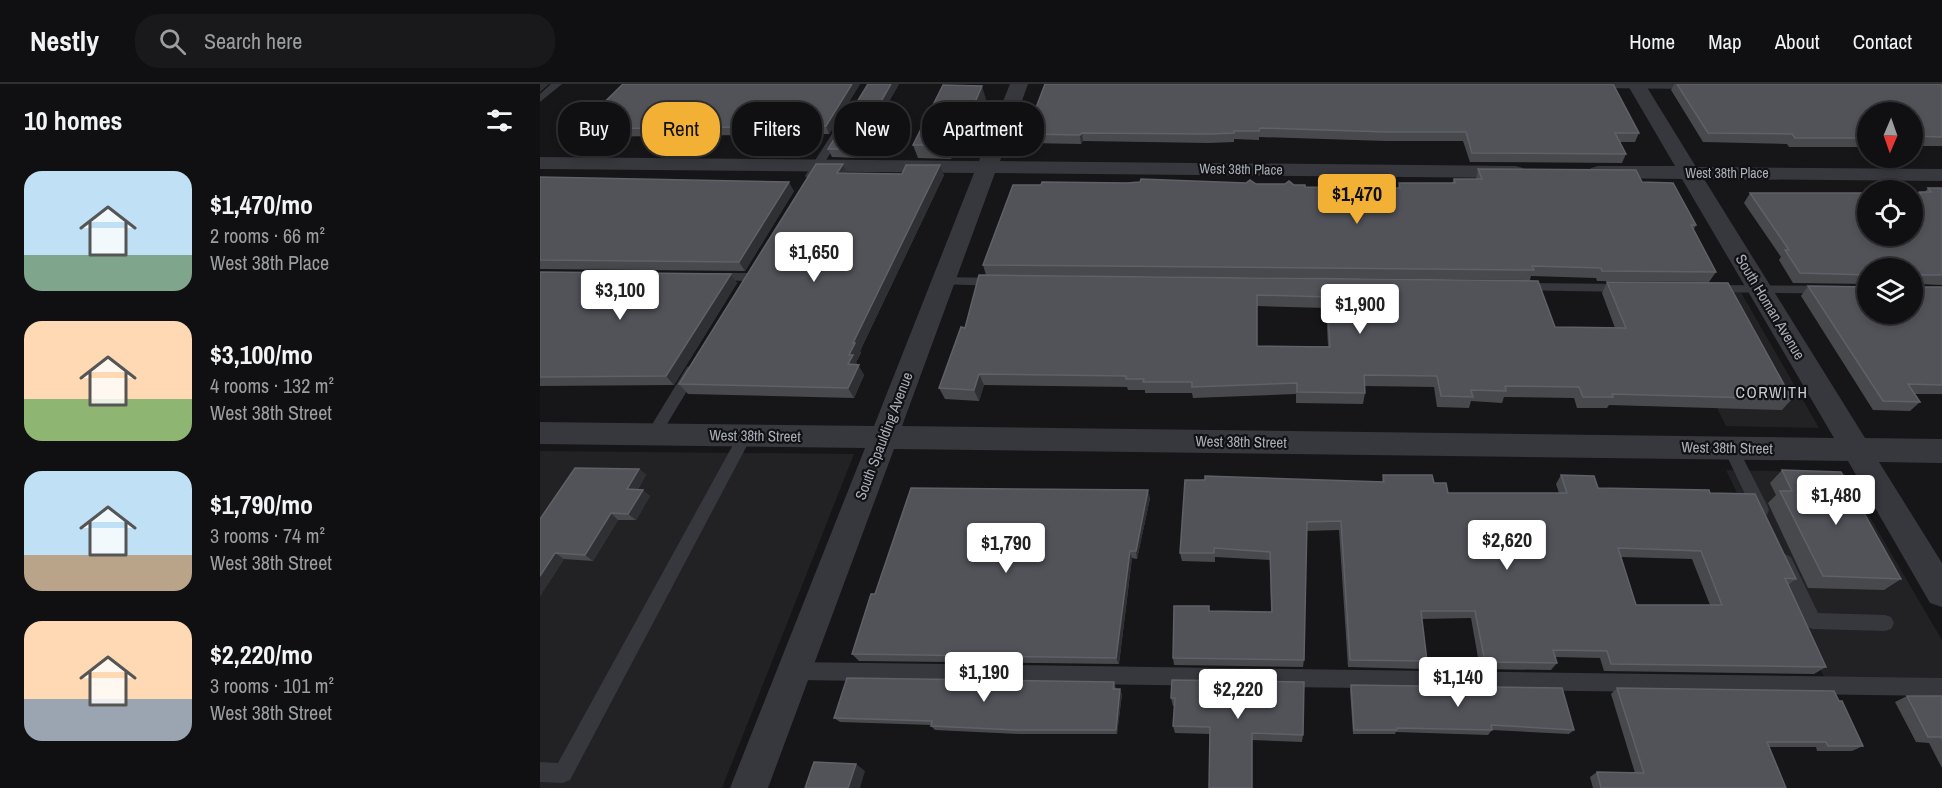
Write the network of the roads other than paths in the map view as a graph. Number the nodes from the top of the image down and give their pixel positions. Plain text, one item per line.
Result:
1 (557, 84) edge
2 (1019, 84) edge
3 (1586, 85) edge
4 (1636, 85) edge
5 (1709, 86) edge
6 (540, 99) edge
7 (834, 139) edge
8 (540, 163) edge
9 (818, 165) junction
10 (987, 167) junction
11 (1540, 172) edge
12 (1575, 172) edge
13 (1689, 173) junction
14 (1942, 175) edge
15 (802, 191) edge
16 (703, 277) edge
17 (749, 277) edge
18 (943, 281) junction
19 (1015, 282) edge
20 (1503, 286) edge
21 (1633, 288) edge
22 (1701, 288) edge
23 (1760, 289) junction
24 (1857, 290) edge
25 (696, 364) edge
26 (540, 433) edge
27 (653, 435) junction
28 (745, 436) junction
29 (883, 438) junction
30 (1731, 448) junction
31 (1857, 450) junction
32 (1942, 451) edge
33 (1769, 527) edge
34 (1778, 548) edge
35 (1942, 592) edge
36 (1885, 623) dead end
37 (794, 671) junction
38 (1942, 687) edge
39 (540, 772) edge
40 (749, 788) edge

1 - 6 lane
2 - 10 street, South Spaulding Avenue
3 - 4 lane
4 - 5 lane
4 - 13 street, South Homan Avenue
7 - 9 lane
8 - 9 street, West 38th Place
9 - 10 street, West 38th Place
9 - 15 lane
10 - 11 street, West 38th Place
10 - 18 street, South Spaulding Avenue
12 - 13 street, West 38th Place
13 - 14 street, West 38th Place
13 - 23 street, South Homan Avenue
16 - 17 lane
18 - 19 lane
18 - 29 street, South Spaulding Avenue
20 - 21 lane
22 - 23 lane
23 - 24 lane
23 - 31 street, South Homan Avenue
25 - 27 lane
26 - 27 street, West 38th Street
27 - 28 street, West 38th Street
28 - 29 street, West 38th Street
28 - 39 lane
29 - 30 street, West 38th Street
29 - 37 street, South Spaulding Avenue
30 - 31 street, West 38th Street
30 - 33 lane
31 - 32 street, West 38th Street
31 - 35 street, South Homan Avenue
34 - 36 lane
37 - 38 lane
37 - 40 street, South Spaulding Avenue

